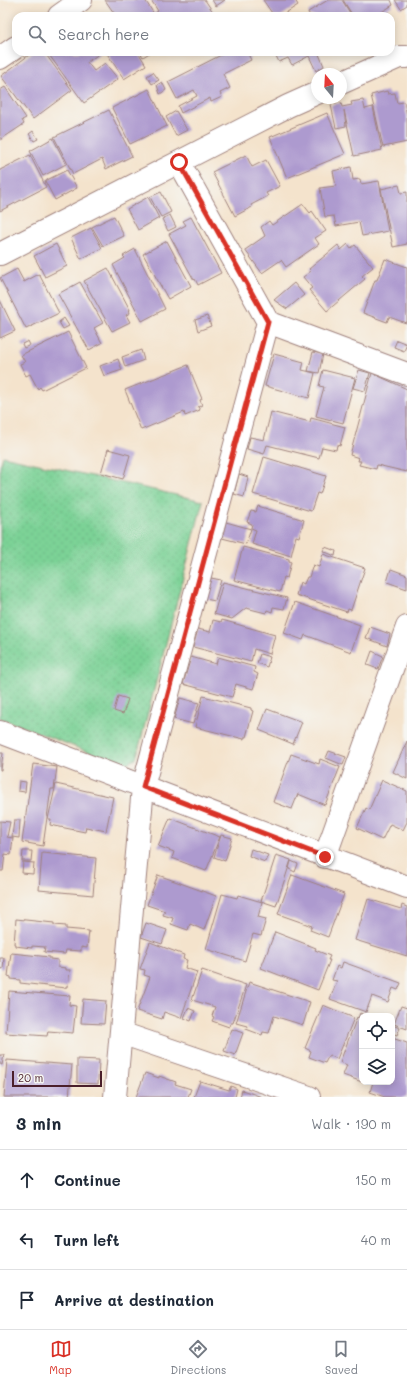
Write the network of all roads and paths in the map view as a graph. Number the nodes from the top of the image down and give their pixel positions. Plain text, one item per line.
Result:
1 (81, 0) edge
2 (56, 10) edge
3 (12, 50) edge
4 (407, 57) edge
5 (0, 58) edge
6 (347, 80) edge
7 (311, 96) edge
8 (179, 162) junction
9 (0, 254) edge
10 (268, 322) junction
11 (407, 374) edge
12 (407, 627) edge
13 (0, 732) edge
14 (143, 787) junction
15 (325, 857) junction
16 (407, 887) edge
17 (121, 1033) junction
18 (115, 1097) edge
19 (310, 1097) edge

1 - 2 street
3 - 5 street
4 - 6 street
7 - 8 street
8 - 9 street
8 - 10 street
10 - 11 street
10 - 14 street
12 - 15 street
13 - 14 street
14 - 15 street
14 - 17 street
15 - 16 street
17 - 18 street
17 - 19 street

